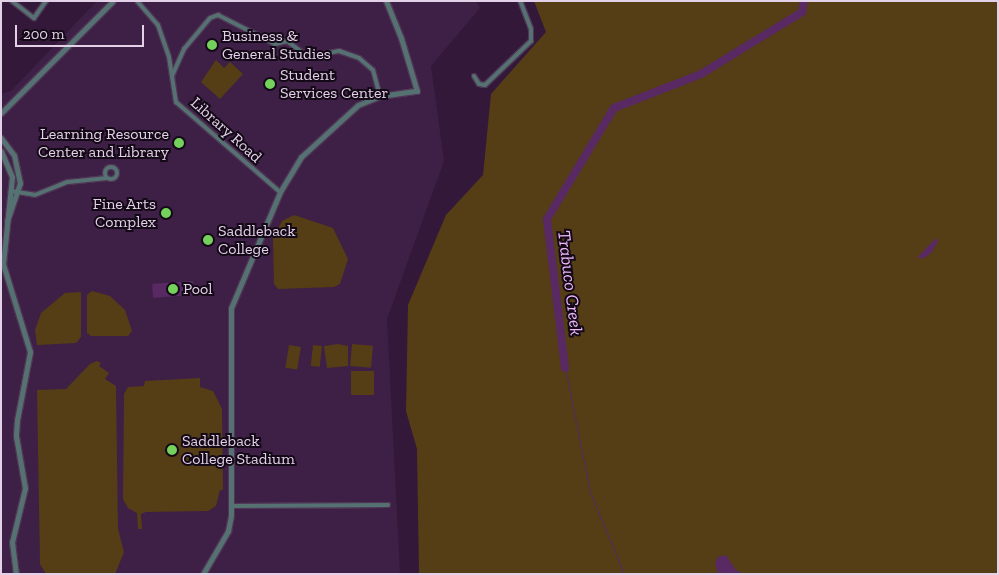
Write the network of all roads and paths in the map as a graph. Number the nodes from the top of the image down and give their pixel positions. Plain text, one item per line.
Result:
1 (12, 1) edge
2 (39, 1) edge
3 (113, 1) edge
4 (137, 1) edge
5 (386, 1) edge
6 (520, 1) edge
7 (45, 3) edge
8 (172, 76) junction
9 (474, 76) dead end
10 (380, 96) junction
11 (1, 113) edge
12 (1, 138) edge
13 (1, 151) edge
14 (108, 178) dead end
15 (11, 191) junction
16 (19, 192) junction
17 (280, 192) junction
18 (6, 223) junction
19 (388, 504) dead end
20 (232, 506) junction
21 (16, 574) edge
22 (202, 574) edge

1 - 7 street
2 - 7 street
3 - 11 street
4 - 8 street, Library Road
5 - 10 street
6 - 9 street
8 - 10 street
8 - 17 street, Library Road
10 - 17 street
12 - 16 street
13 - 15 street
14 - 16 street
15 - 16 street
15 - 18 street
16 - 18 street
17 - 20 street
18 - 21 street
19 - 20 street
20 - 22 street

